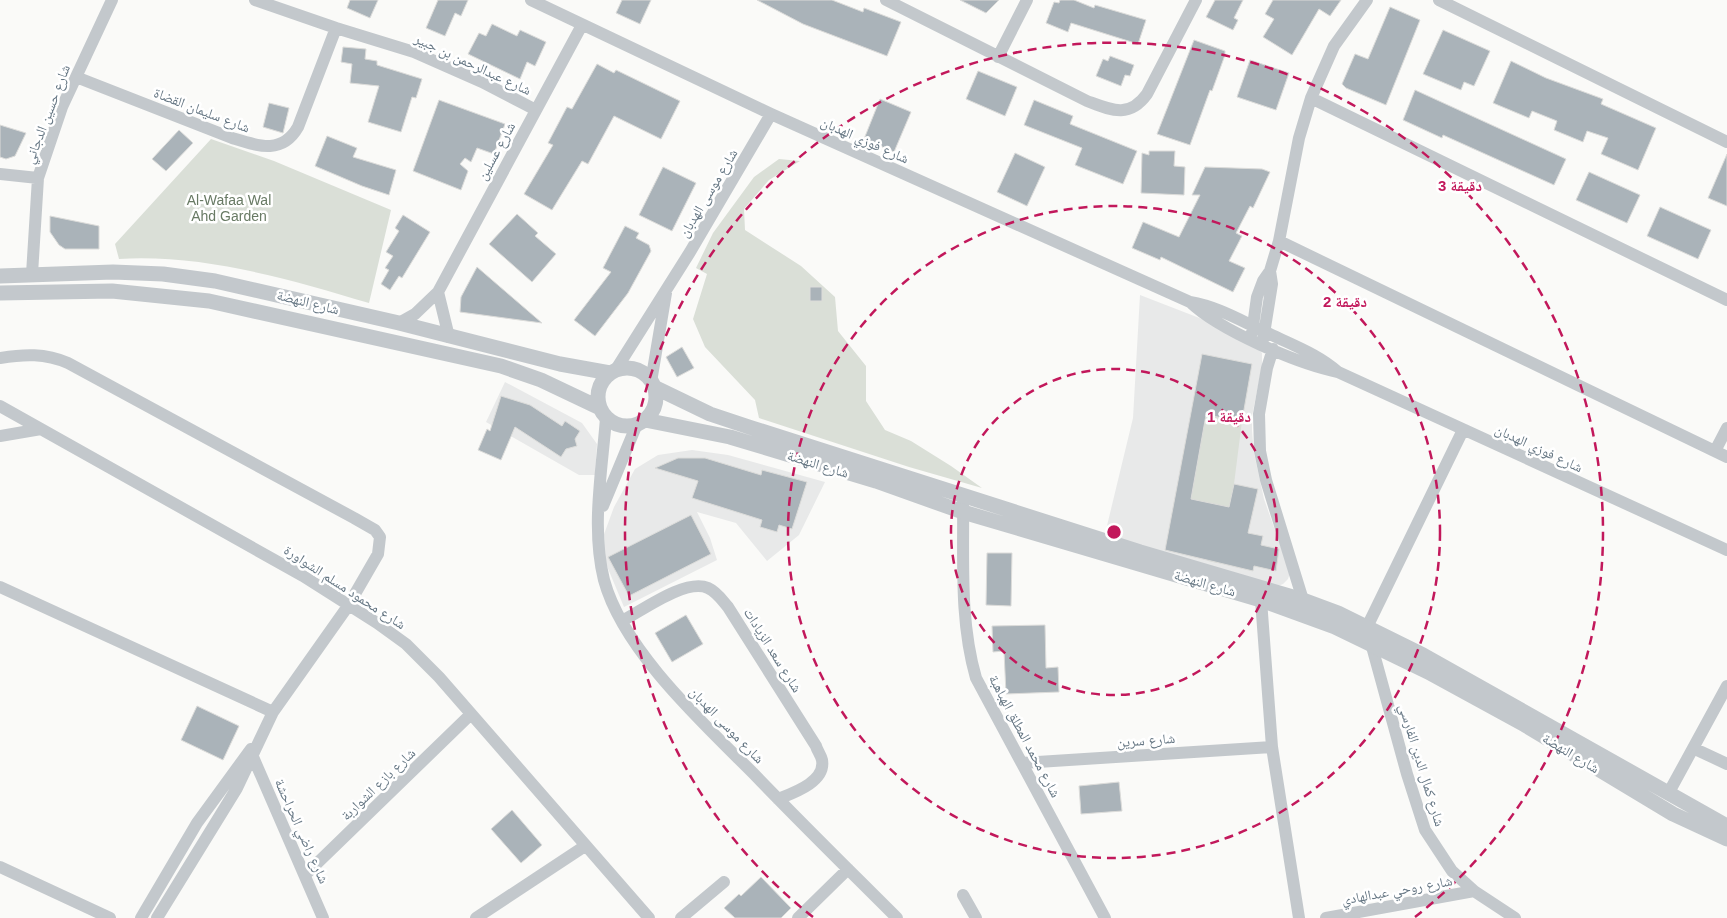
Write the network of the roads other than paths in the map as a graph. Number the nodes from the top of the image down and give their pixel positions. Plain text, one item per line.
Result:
1 (112, 0) edge
2 (255, 0) edge
3 (531, 0) edge
4 (886, 0) edge
5 (1026, 0) edge
6 (1196, 0) edge
7 (1367, 0) edge
8 (1439, 0) edge
9 (582, 25) junction
10 (336, 28) junction
11 (998, 57) junction
12 (76, 77) junction
13 (1311, 98) junction
14 (536, 110) junction
15 (772, 114) junction
16 (1727, 142) edge
17 (0, 174) edge
18 (38, 178) junction
19 (1279, 241) junction
20 (1270, 270) junction
21 (32, 274) junction
22 (0, 276) edge
23 (668, 286) junction
24 (438, 292) junction
25 (0, 293) edge
26 (1257, 297) junction
27 (1727, 300) edge
28 (1190, 302) junction
29 (1230, 314) junction
30 (399, 323) junction
31 (449, 337) junction
32 (1261, 338) junction
33 (0, 358) edge
34 (612, 372) junction
35 (1338, 372) junction
36 (653, 384) junction
37 (0, 406) edge
38 (603, 413) junction
39 (641, 422) junction
40 (1727, 428) edge
41 (41, 429) junction
42 (1463, 430) junction
43 (0, 436) edge
44 (1715, 451) junction
45 (1727, 457) edge
46 (963, 496) junction
47 (963, 512) junction
48 (598, 518) junction
49 (1727, 550) edge
50 (0, 586) edge
51 (1261, 600) junction
52 (1303, 600) junction
53 (348, 606) junction
54 (622, 621) junction
55 (1367, 627) junction
56 (1371, 643) junction
57 (1727, 686) edge
58 (273, 712) junction
59 (471, 714) junction
60 (261, 735) junction
61 (1272, 747) junction
62 (1695, 749) junction
63 (253, 757) junction
64 (1022, 763) junction
65 (1727, 764) edge
66 (1668, 794) junction
67 (778, 799) junction
68 (197, 823) junction
69 (1727, 826) edge
70 (209, 830) junction
71 (1727, 839) edge
72 (183, 846) junction
73 (585, 846) junction
74 (195, 854) junction
75 (0, 868) edge
76 (848, 869) junction
77 (305, 875) junction
78 (724, 882) dead end
79 (1474, 892) junction
80 (963, 895) dead end
81 (110, 918) edge
82 (141, 918) edge
83 (157, 918) edge
84 (323, 918) edge
85 (476, 918) edge
86 (649, 918) edge
87 (681, 918) edge
88 (798, 918) edge
89 (897, 918) edge
90 (976, 918) edge
91 (1105, 918) edge
92 (1300, 918) edge
93 (1326, 918) edge
94 (1515, 918) edge

1 - 12 street, شارع حسين الدجاني
2 - 10 street, شارع عبدالرحمن بن جبير
3 - 9 street, شارع فوزي الهدبان
4 - 11 street
5 - 11 street
6 - 11 street
7 - 13 street
8 - 16 street
9 - 14 street, شارع عسلين
9 - 15 street, شارع فوزي الهدبان
10 - 12 street, شارع سليمان القضاة
10 - 14 street, شارع عبدالرحمن بن جبير
12 - 18 street, شارع حسين الدجاني
13 - 19 street
13 - 27 street
14 - 24 street, شارع عسلين
15 - 23 street, شارع موسى الهدبان
15 - 28 street, شارع فوزي الهدبان
17 - 18 street
18 - 21 street, شارع حسين الدجاني
19 - 20 street
19 - 44 street
20 - 26 street
20 - 32 street
21 - 22 street, شارع النهضة
21 - 30 street, شارع النهضة
23 - 34 street, شارع موسى الهدبان
23 - 36 street, شارع موسى الهدبان
24 - 30 street, شارع عسلين
24 - 31 street
25 - 38 street, شارع النهضة
26 - 29 street
26 - 32 street
28 - 29 street, شارع فوزي الهدبان
28 - 32 street, شارع فوزي الهدبان
29 - 32 street, شارع فوزي الهدبان
30 - 31 street, شارع النهضة
31 - 34 street, شارع النهضة
32 - 35 street, شارع فوزي الهدبان
32 - 35 street, شارع فوزي الهدبان
32 - 52 street
33 - 53 street
34 - 36 street
34 - 38 street
35 - 42 street, شارع فوزي الهدبان
36 - 39 street
36 - 46 street, شارع النهضة
37 - 41 street, شارع محمود مسلم الشواورة
38 - 39 street
38 - 48 street, شارع موسى الهدبان
39 - 47 street, شارع النهضة
39 - 48 street, شارع موسى الهدبان
40 - 44 street
41 - 43 street
41 - 53 street, شارع محمود مسلم الشواورة
42 - 49 street, شارع فوزي الهدبان
42 - 55 street
44 - 45 street
46 - 47 street, شارع محمد المطلق الهباهبة
46 - 52 street, شارع النهضة
47 - 51 street, شارع النهضة
47 - 64 street, شارع محمد المطلق الهباهبة
48 - 54 street, شارع موسى الهدبان
50 - 58 street
51 - 56 street, شارع النهضة
51 - 61 street
52 - 55 street, شارع النهضة
53 - 58 street
53 - 59 street, شارع محمود مسلم الشواورة
54 - 67 street, شارع موسى الهدبان
54 - 67 street, شارع سعد الزيادات
55 - 66 street, شارع النهضة
56 - 71 street, شارع النهضة
56 - 79 street, شارع كمال الدين الفارسي
57 - 62 street
58 - 60 street
59 - 73 street, شارع محمود مسلم الشواورة
59 - 77 street, شارع بازع الشواربة
60 - 63 street
60 - 68 street
61 - 64 street, شارع سرين
61 - 92 street
62 - 65 street
62 - 66 street
63 - 70 street
63 - 77 street, شارع راضي الحراحشة
64 - 91 street, شارع محمد المطلق الهباهبة
66 - 69 street, شارع النهضة
67 - 76 street, شارع موسى الهدبان
68 - 70 street
68 - 72 street
70 - 74 street
72 - 74 street
72 - 82 street
73 - 85 street
73 - 86 street, شارع محمود مسلم الشواورة
74 - 83 street
75 - 81 street
76 - 88 street
76 - 89 street, شارع موسى الهدبان
77 - 84 street, شارع راضي الحراحشة
78 - 87 street
79 - 93 street, شارع روحي عبدالهادي
79 - 94 street, شارع كمال الدين الفارسي
80 - 90 street

